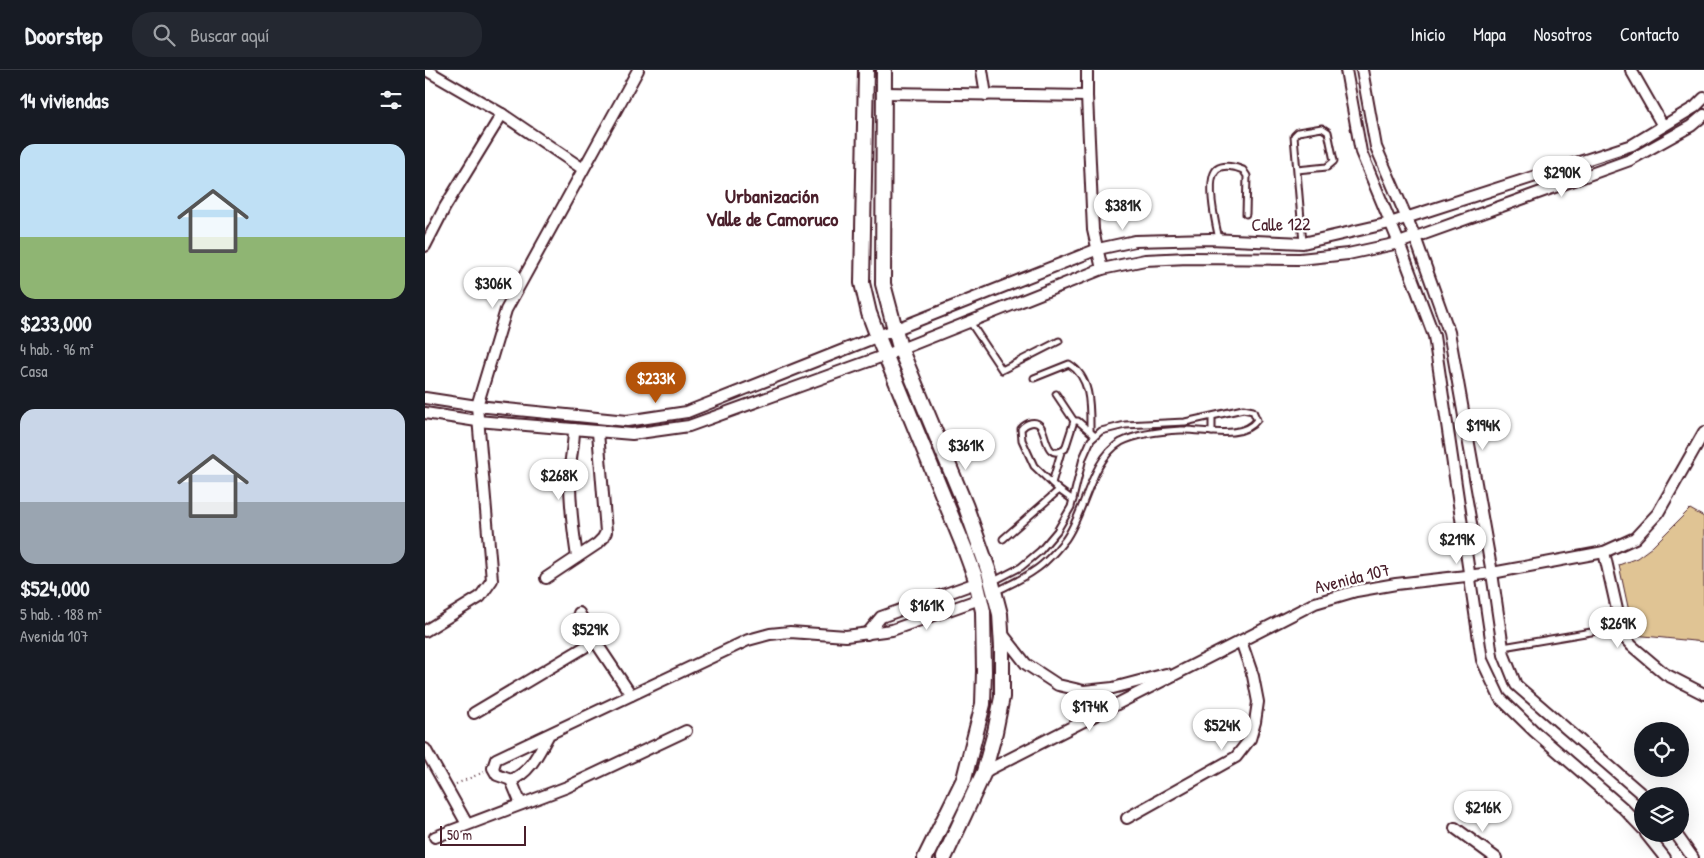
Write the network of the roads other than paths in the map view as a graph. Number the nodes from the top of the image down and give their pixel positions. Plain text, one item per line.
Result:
1 (426, 70) edge
2 (866, 70) edge
3 (884, 70) edge
4 (982, 70) edge
5 (1087, 70) edge
6 (1346, 70) edge
7 (1363, 70) edge
8 (1631, 70) edge
9 (635, 72) edge
10 (884, 93) junction
11 (987, 95) junction
12 (1087, 96) junction
13 (1704, 98) edge
14 (502, 114) junction
15 (1704, 115) edge
16 (865, 125) junction
17 (884, 125) junction
18 (1663, 126) junction
19 (583, 169) junction
20 (1297, 170) junction
21 (1246, 214) dead end
22 (1407, 218) junction
23 (1390, 223) junction
24 (1415, 237) junction
25 (1219, 240) junction
26 (1399, 243) junction
27 (1303, 244) junction
28 (425, 246) edge
29 (1098, 249) junction
30 (1102, 269) junction
31 (970, 321) junction
32 (896, 329) junction
33 (878, 337) junction
34 (1059, 341) dead end
35 (900, 348) junction
36 (886, 354) junction
37 (1034, 378) dead end
38 (1056, 394) dead end
39 (425, 398) edge
40 (477, 406) junction
41 (425, 413) edge
42 (1212, 417) junction
43 (477, 421) junction
44 (1074, 421) junction
45 (574, 429) junction
46 (598, 432) junction
47 (1212, 432) junction
48 (1704, 432) edge
49 (1093, 434) junction
50 (1061, 452) junction
51 (1052, 483) junction
52 (1059, 490) junction
53 (1073, 500) junction
54 (1003, 539) dead end
55 (1604, 552) junction
56 (577, 557) junction
57 (1492, 573) junction
58 (1470, 575) junction
59 (546, 578) dead end
60 (976, 583) junction
61 (993, 587) junction
62 (980, 599) junction
63 (579, 613) dead end
64 (1603, 630) dead end
65 (425, 631) edge
66 (1001, 632) junction
67 (867, 634) junction
68 (595, 641) junction
69 (1241, 641) junction
70 (1503, 647) junction
71 (1184, 669) junction
72 (1703, 694) edge
73 (631, 695) junction
74 (474, 713) dead end
75 (686, 731) dead end
76 (548, 736) junction
77 (425, 749) edge
78 (984, 772) junction
79 (511, 780) junction
80 (1634, 787) edge
81 (521, 804) junction
82 (1127, 818) dead end
83 (1634, 820) edge
84 (467, 824) junction
85 (1455, 828) dead end
86 (435, 837) dead end
87 (1652, 842) edge
88 (1682, 842) edge
89 (925, 858) edge
90 (944, 858) edge
91 (1496, 858) edge
92 (1665, 858) edge
93 (1693, 858) edge

1 - 14 street
2 - 16 street
3 - 10 street
4 - 11 street
5 - 12 street
6 - 23 street
7 - 22 street
8 - 18 street
9 - 19 street
10 - 11 street
10 - 17 street
11 - 12 street
12 - 29 street
13 - 18 street, Calle 122
14 - 19 street
14 - 28 street
15 - 24 street, Calle 122
16 - 17 street
16 - 33 street
17 - 32 street
18 - 22 street, Calle 122
19 - 40 street
20 - 20 lane
20 - 27 lane
21 - 25 lane
22 - 23 street, Calle 122
22 - 24 street
23 - 26 street
23 - 27 street, Calle 122
24 - 26 street, Calle 122
24 - 57 street
25 - 27 street, Calle 122
25 - 29 street, Calle 122
26 - 30 street, Calle 122
26 - 58 street
29 - 30 street
29 - 32 street, Calle 122
30 - 31 street, Calle 122
31 - 34 lane
31 - 35 street, Calle 122
32 - 33 street, Calle 122
32 - 35 street
33 - 36 street
33 - 40 street, Calle 122
35 - 36 street, Calle 122
35 - 61 street
36 - 46 street, Calle 122
36 - 60 street
37 - 49 lane
38 - 44 lane
39 - 40 street, Calle 122
40 - 43 street
41 - 43 street, Calle 122
42 - 47 lane
42 - 47 lane
42 - 49 lane
43 - 45 street, Calle 122
43 - 65 street
44 - 49 lane
44 - 50 lane
45 - 46 street, Calle 122
45 - 56 street
46 - 56 street
47 - 61 lane
48 - 55 street, Avenida 107
49 - 53 lane
50 - 51 lane
50 - 51 lane
51 - 52 lane
52 - 53 lane
52 - 54 lane
53 - 61 lane
55 - 57 street, Avenida 107
55 - 72 street
56 - 59 street
57 - 58 street, Avenida 107
57 - 70 street
58 - 69 street, Avenida 107
58 - 83 street
60 - 62 street
60 - 67 street
61 - 66 street
62 - 67 street
62 - 89 street
63 - 68 street
64 - 70 lane
66 - 71 street
66 - 78 street
67 - 73 street
68 - 73 street
68 - 74 street
69 - 71 street, Avenida 107
69 - 82 street
70 - 80 street
71 - 78 street, Avenida 107
73 - 76 street
75 - 81 street
76 - 79 street
76 - 79 street
77 - 84 street
78 - 90 street
79 - 81 street
81 - 84 street
84 - 86 street
85 - 91 street
87 - 92 street
88 - 93 street

